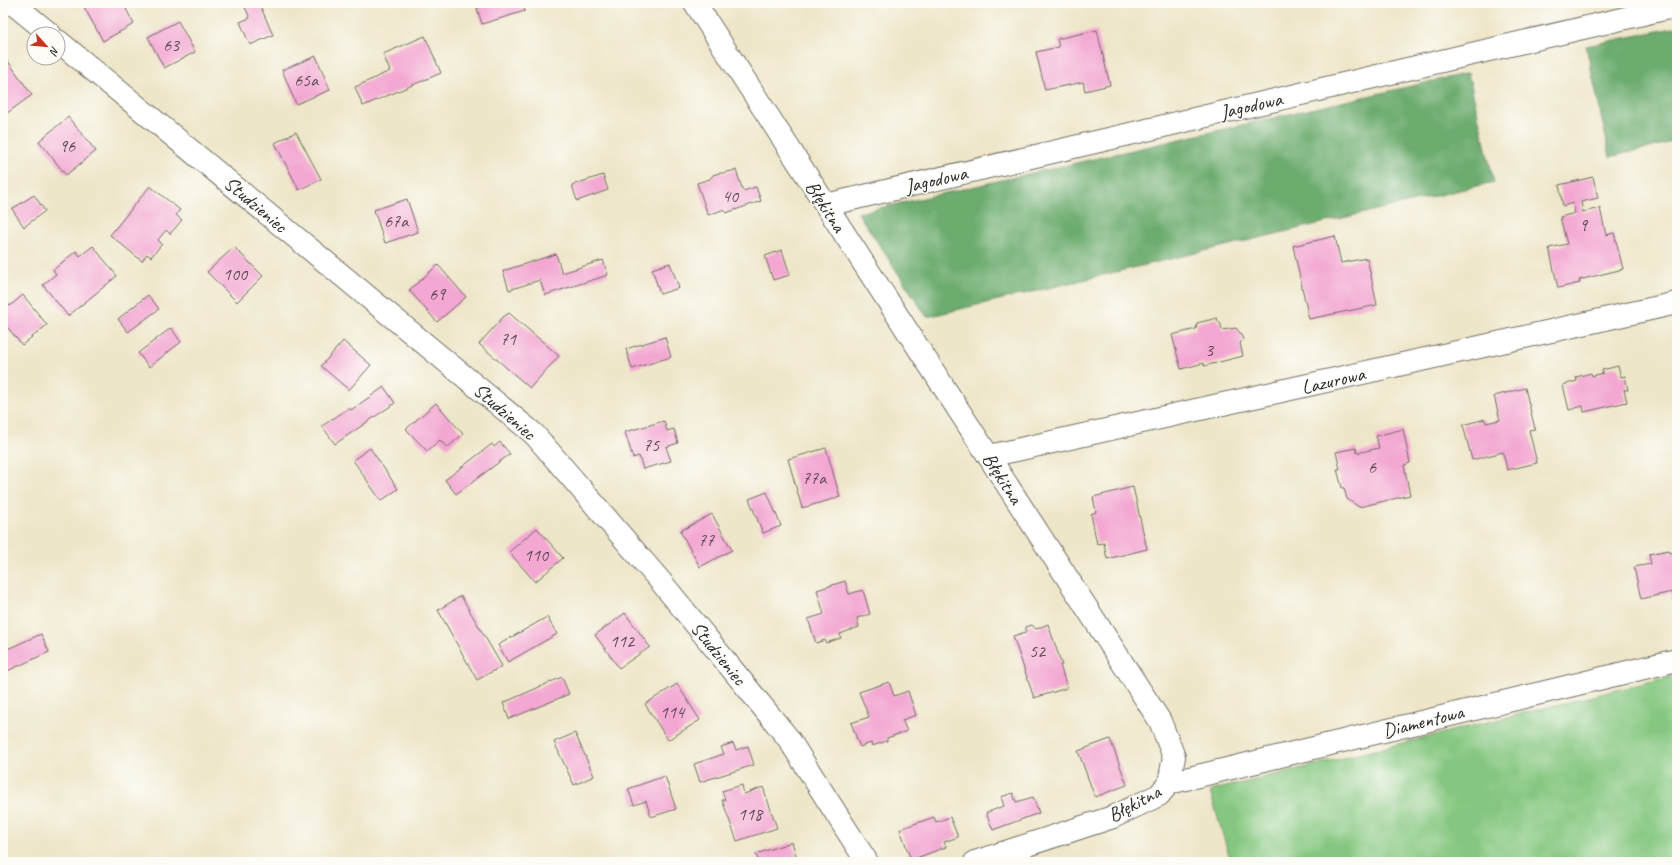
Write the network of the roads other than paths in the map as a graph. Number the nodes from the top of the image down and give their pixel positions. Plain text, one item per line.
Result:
1 (12, 3) edge
2 (695, 3) edge
3 (1677, 6) edge
4 (40, 26) edge
5 (66, 48) edge
6 (826, 205) junction
7 (1677, 303) edge
8 (989, 456) junction
9 (1677, 660) edge
10 (1169, 783) junction
11 (867, 862) edge
12 (975, 862) edge

1 - 4 street
2 - 6 street, Błękitna
3 - 6 street, Jagodowa
5 - 11 street, Studzieniec
6 - 8 street, Błękitna
7 - 8 street, Lazurowa
8 - 10 street, Błękitna
9 - 10 street, Diamentowa
10 - 12 street, Błękitna

